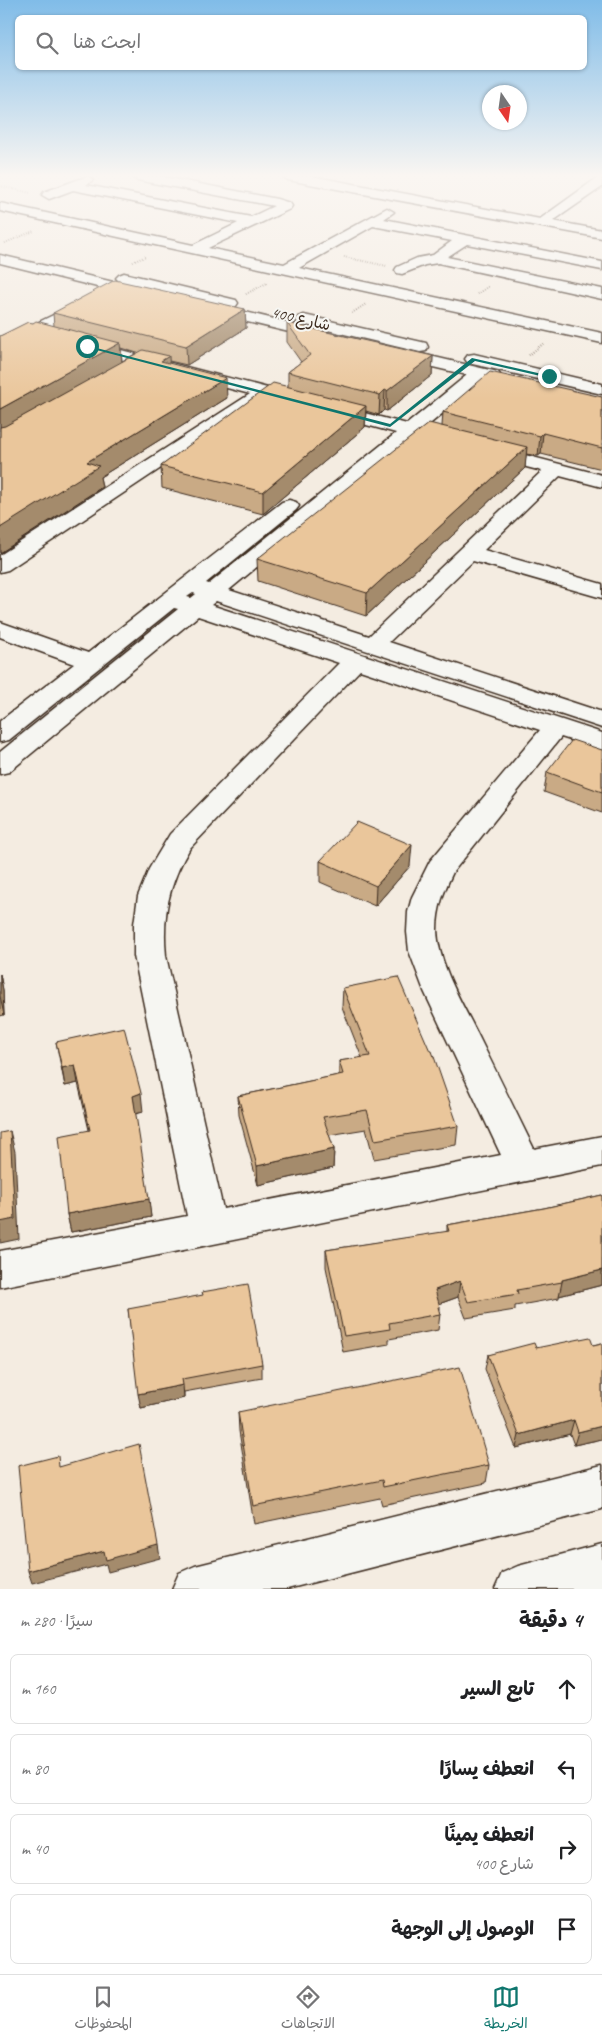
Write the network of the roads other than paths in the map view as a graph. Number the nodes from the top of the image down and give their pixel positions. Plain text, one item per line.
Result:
1 (0, 250) edge
2 (200, 250) edge
3 (319, 250) edge
4 (448, 250) edge
5 (522, 250) edge
6 (0, 259) edge
7 (438, 260) junction
8 (602, 266) edge
9 (288, 270) junction
10 (402, 270) road end
11 (110, 282) junction
12 (602, 294) edge
13 (14, 330) edge
14 (602, 338) edge
15 (0, 348) edge
16 (142, 361) junction
17 (473, 367) junction
18 (117, 375) edge
19 (602, 388) edge
20 (264, 392) junction
21 (602, 402) edge
22 (400, 428) junction
23 (438, 438) edge
24 (474, 447) edge
25 (556, 469) junction
26 (602, 481) edge
27 (469, 553) junction
28 (0, 565) edge
29 (602, 591) edge
30 (191, 596) junction
31 (0, 629) edge
32 (364, 653) junction
33 (91, 662) junction
34 (602, 720) edge
35 (556, 727) junction
36 (0, 734) edge
37 (602, 742) edge
38 (0, 766) edge
39 (602, 1151) edge
40 (524, 1166) junction
41 (208, 1228) junction
42 (0, 1269) edge
43 (602, 1487) edge
44 (602, 1567) edge
45 (195, 1589) edge
46 (518, 1589) edge

1 - 11 street, شارع 400
2 - 9 street
3 - 9 street
4 - 7 street
5 - 8 street
6 - 11 street, شارع 400
7 - 10 street
7 - 12 street
9 - 14 street
11 - 13 street
11 - 17 street, شارع 400
11 - 17 street, شارع 400
13 - 15 street
13 - 16 street
16 - 18 street
16 - 20 street
17 - 19 street, شارع 400
17 - 21 street, شارع 400
17 - 22 street
20 - 22 street
20 - 28 street
22 - 23 street
22 - 30 street
24 - 25 street
25 - 26 street
25 - 27 street
27 - 29 street
27 - 32 street
30 - 32 street
30 - 33 street
30 - 38 street
31 - 33 street
32 - 34 street
32 - 35 street
32 - 41 street
33 - 36 street
35 - 37 street
35 - 40 street
39 - 40 street
40 - 41 street
41 - 42 street
43 - 45 street
44 - 46 street

